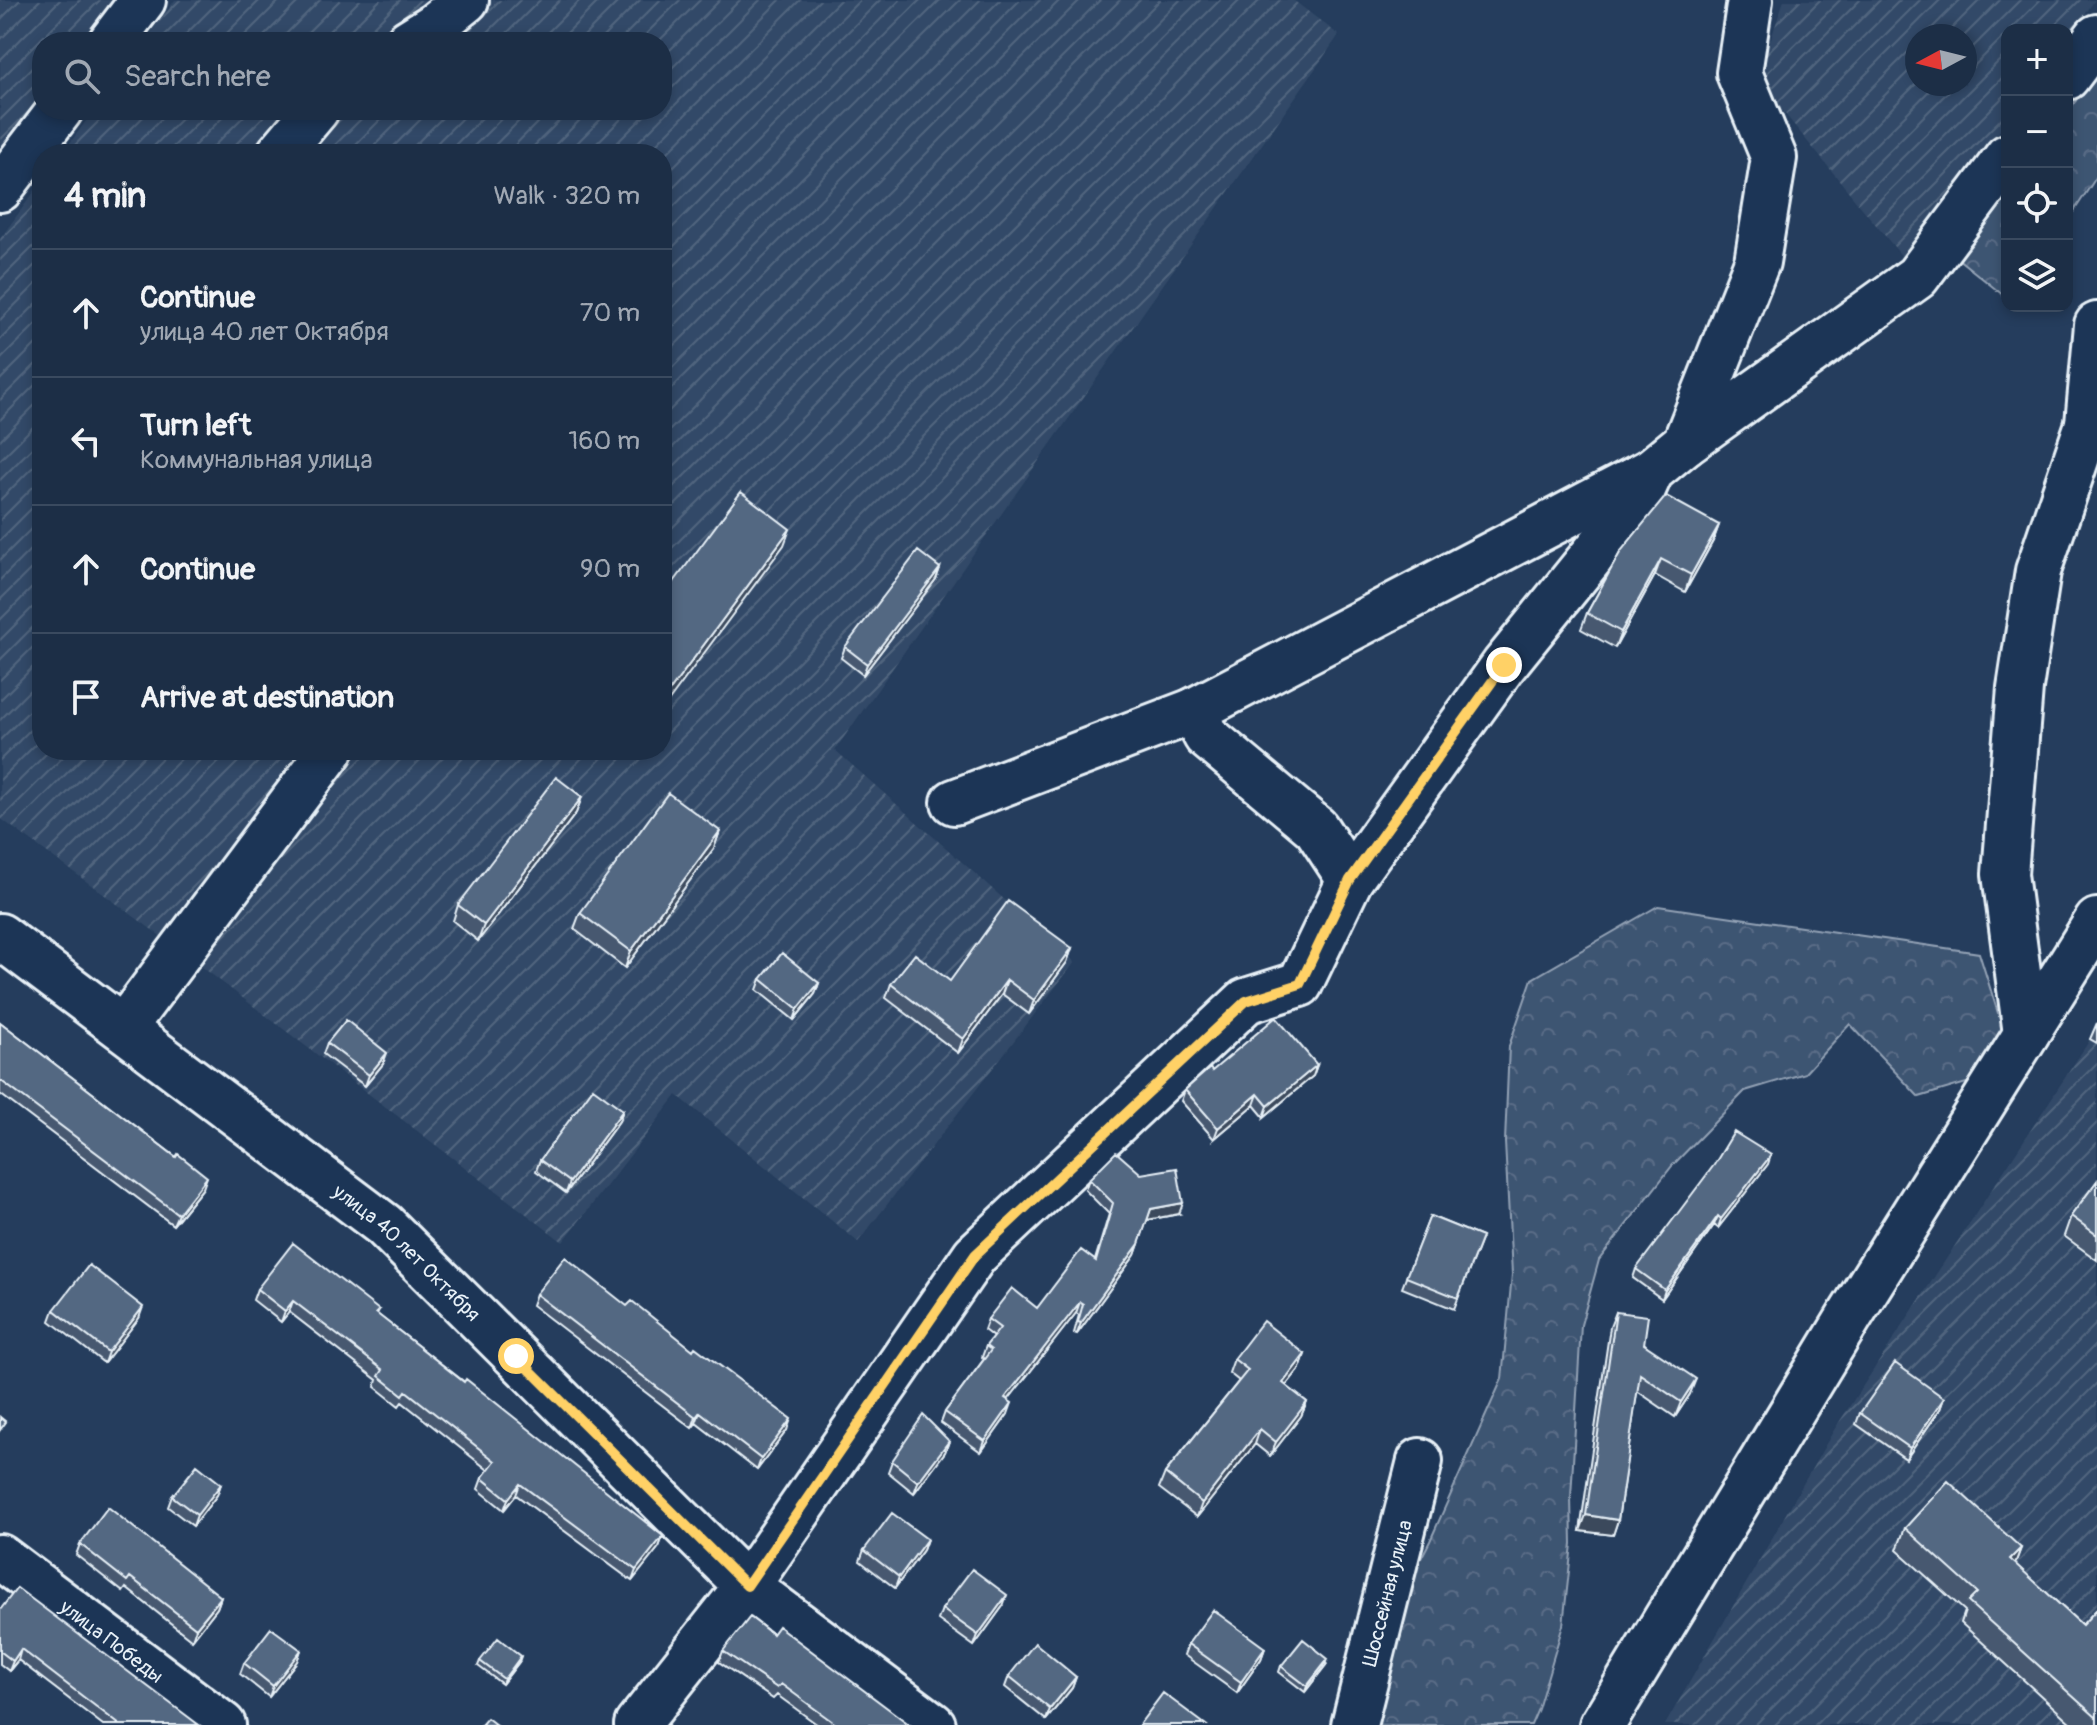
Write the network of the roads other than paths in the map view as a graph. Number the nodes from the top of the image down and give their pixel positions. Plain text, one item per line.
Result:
1 (143, 0) edge
2 (466, 0) edge
3 (1750, 0) edge
4 (119, 32) edge
5 (424, 32) edge
6 (2097, 37) edge
7 (2073, 69) edge
8 (52, 120) edge
9 (308, 120) edge
10 (34, 144) edge
11 (287, 144) edge
12 (32, 147) edge
13 (2001, 165) edge
14 (0, 189) edge
15 (2097, 325) edge
16 (2093, 426) edge
17 (1685, 443) junction
18 (1651, 471) junction
19 (1193, 711) junction
20 (324, 760) edge
21 (954, 802) dead end
22 (1350, 880) junction
23 (2097, 921) edge
24 (0, 936) edge
25 (124, 1027) junction
26 (2026, 1034) junction
27 (1420, 1461) dead end
28 (0, 1557) edge
29 (747, 1586) junction
30 (223, 1725) edge
31 (637, 1725) edge
32 (933, 1725) edge
33 (1354, 1725) edge
34 (1602, 1725) edge

1 - 4 street
2 - 5 street
3 - 17 street
6 - 7 street
8 - 10 street
9 - 11 street
12 - 14 street
13 - 17 street
15 - 16 street
16 - 26 street
17 - 18 street
18 - 19 street
18 - 22 street
19 - 21 street
19 - 22 street
20 - 25 street
22 - 29 street
23 - 26 street
24 - 25 street, улица 40 лет Октября
25 - 29 street, улица 40 лет Октября
26 - 34 street
27 - 33 street, Шоссейная улица
28 - 30 street, улица Победы
29 - 31 street
29 - 32 street, улица 40 лет Октября

